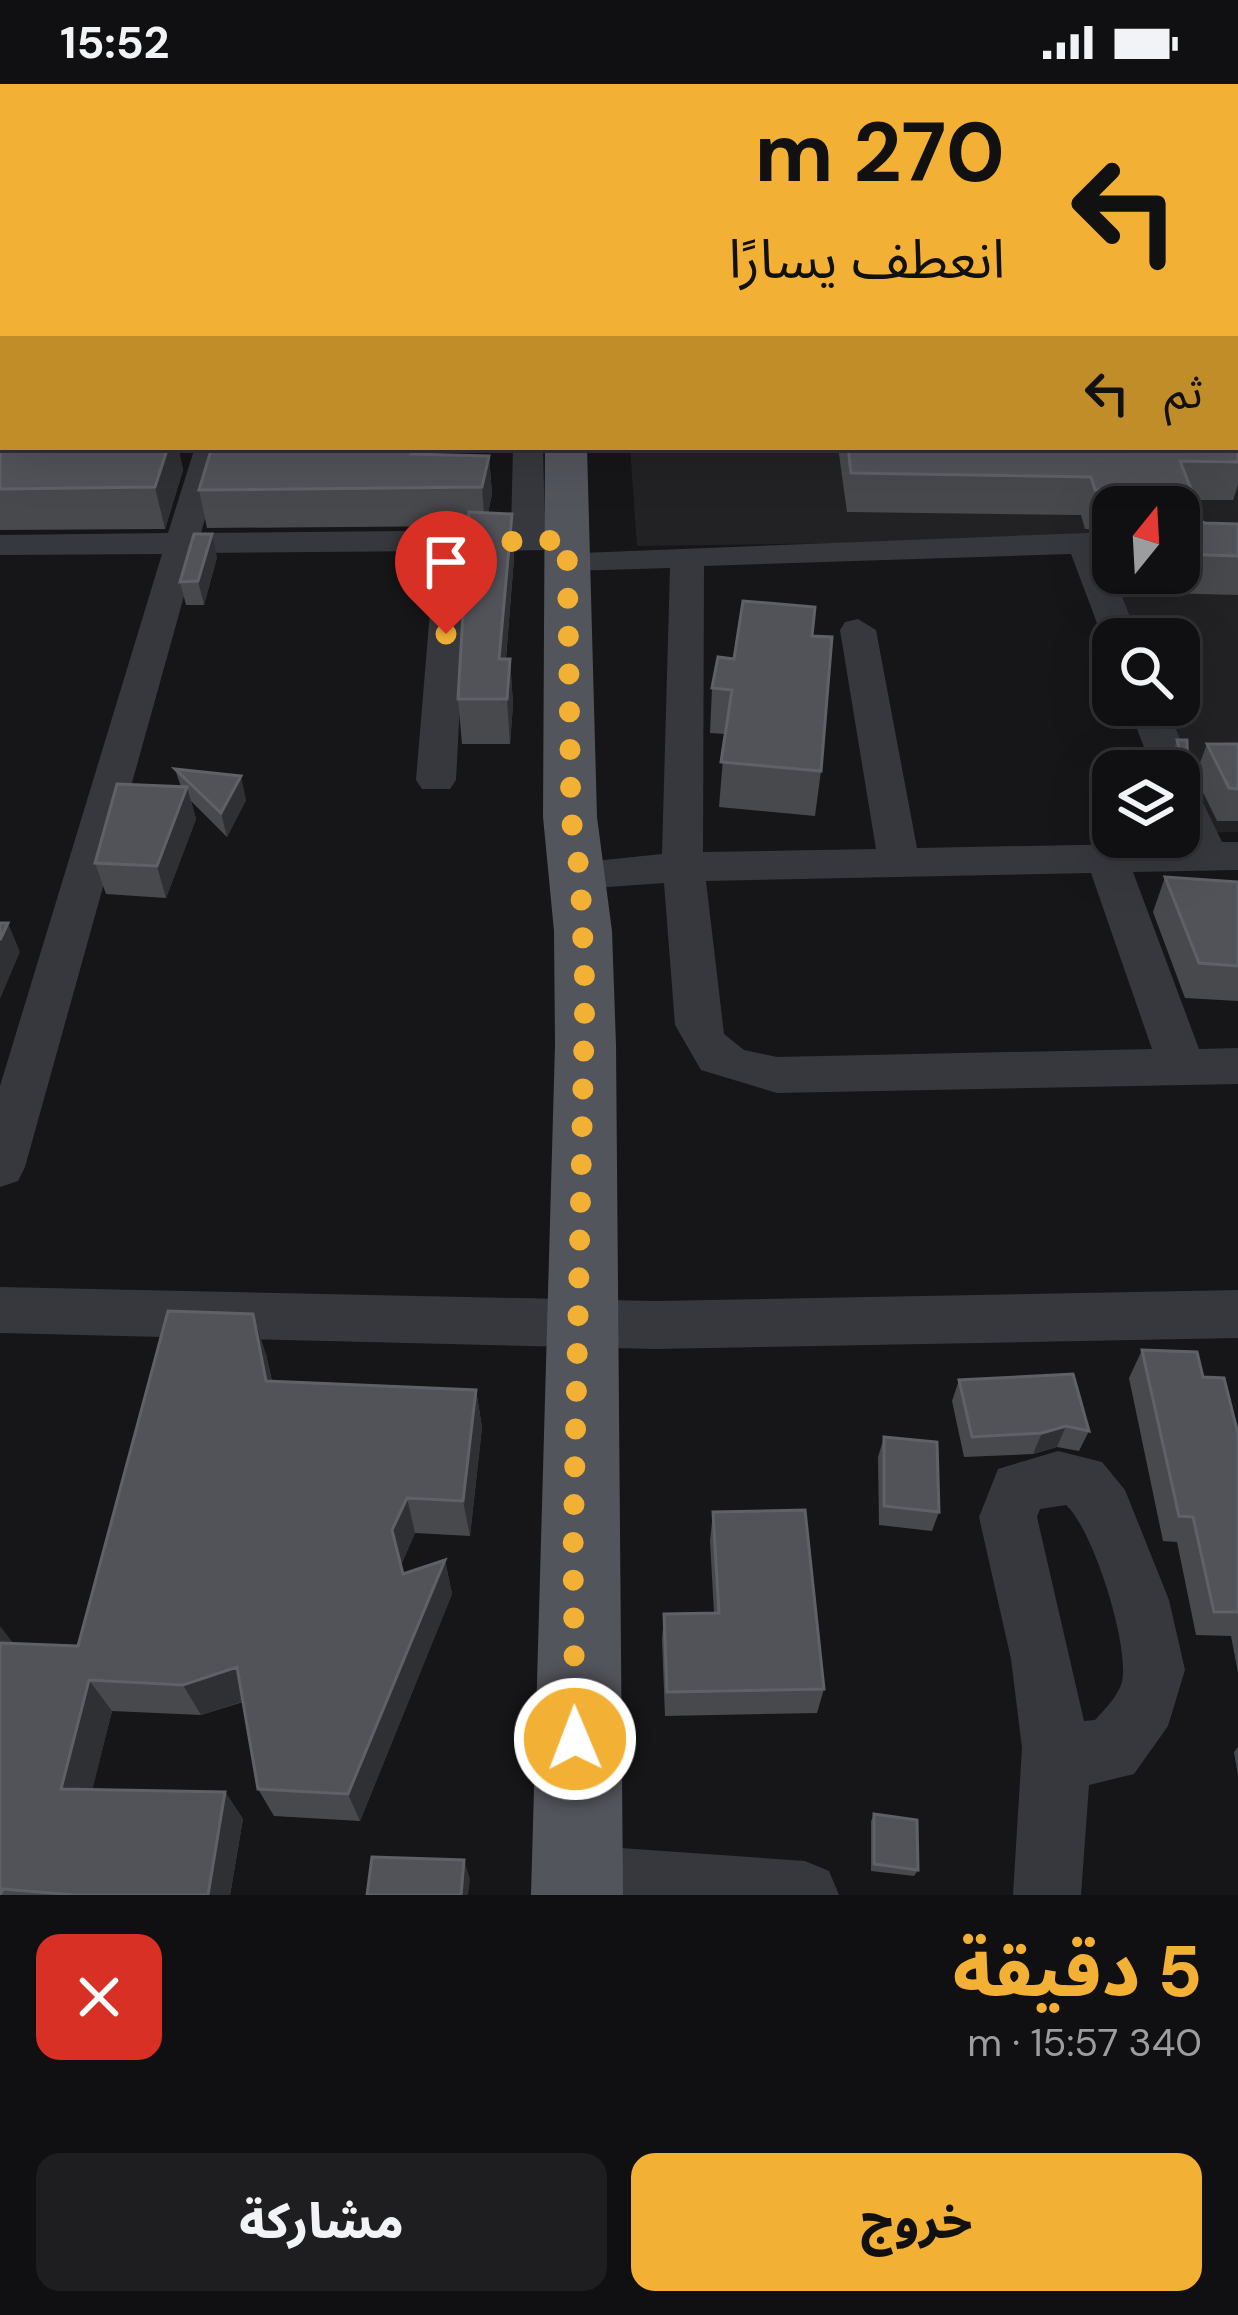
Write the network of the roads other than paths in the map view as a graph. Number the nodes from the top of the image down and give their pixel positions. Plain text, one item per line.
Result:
1 (209, 450) edge
2 (530, 450) edge
3 (566, 450) edge
4 (183, 542) junction
5 (1092, 542) edge
6 (452, 543) junction
7 (0, 544) edge
8 (554, 548) junction
9 (687, 556) junction
10 (858, 630) dead end
11 (436, 780) dead end
12 (1200, 820) edge
13 (1222, 856) edge
14 (1092, 857) edge
15 (1107, 858) edge
16 (899, 862) junction
17 (681, 867) junction
18 (580, 874) junction
19 (1238, 1066) edge
20 (1182, 1067) junction
21 (12, 1079) edge
22 (0, 1167) edge
23 (0, 1310) edge
24 (1238, 1314) edge
25 (579, 1320) junction
26 (1056, 1756) dead end
27 (577, 1887) edge
28 (806, 1895) edge
29 (1047, 1895) edge

1 - 4 street
2 - 8 street
3 - 8 main road
4 - 6 street
4 - 7 street
4 - 21 street
5 - 9 street
6 - 8 street
6 - 11 street
8 - 9 street
8 - 18 main road
9 - 17 street
10 - 16 street
12 - 13 street
14 - 16 street
15 - 20 street
16 - 17 street
17 - 18 street
17 - 20 street
18 - 25 main road
19 - 20 street
21 - 22 street
23 - 25 street
24 - 25 street
25 - 27 main road
26 - 29 street
27 - 28 street

